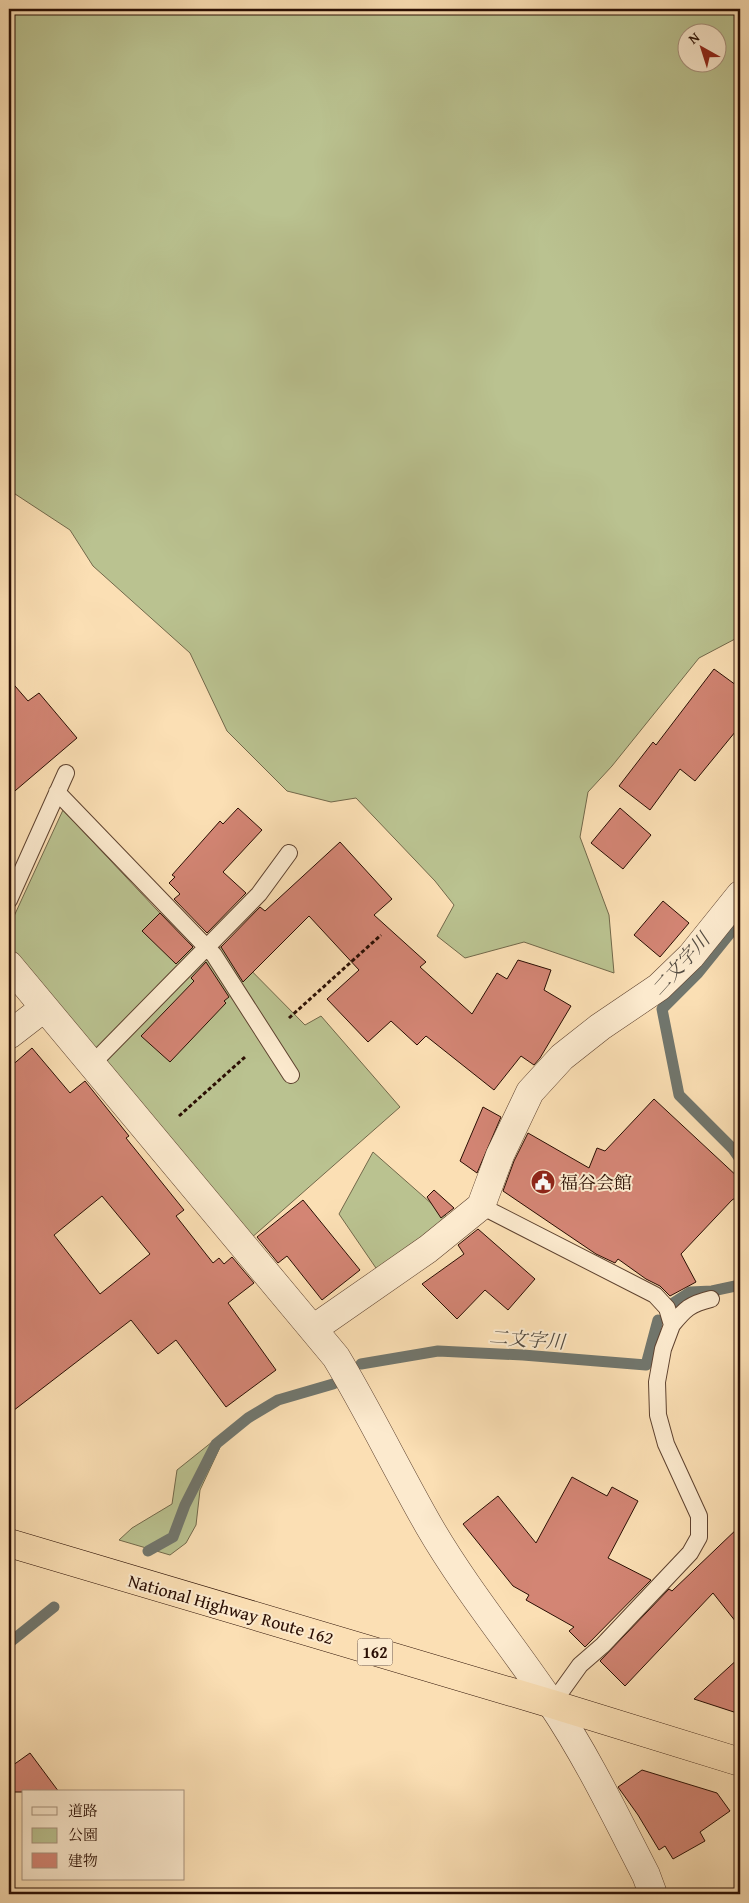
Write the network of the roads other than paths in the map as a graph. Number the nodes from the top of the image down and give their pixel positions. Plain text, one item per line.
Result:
1 (66, 774) dead end
2 (58, 792) junction
3 (289, 854) dead end
4 (740, 895) edge
5 (9, 900) edge
6 (207, 948) junction
7 (9, 965) edge
8 (44, 1008) junction
9 (9, 1036) edge
10 (91, 1065) junction
11 (291, 1075) dead end
12 (481, 1206) junction
13 (711, 1299) dead end
14 (672, 1325) junction
15 (313, 1329) junction
16 (9, 1543) edge
17 (552, 1704) junction
18 (740, 1762) edge
19 (653, 1894) edge

1 - 2 lane
2 - 5 lane
2 - 6 lane
3 - 6 lane
4 - 12 street
6 - 10 lane
6 - 11 lane
7 - 8 street
8 - 9 street
8 - 10 street
10 - 15 street
12 - 14 lane
12 - 15 street
13 - 14 lane
14 - 17 lane
15 - 17 street
16 - 17 highway, National Highway Route 162 / 162
17 - 18 highway, National Highway Route 162 / 162
17 - 19 street

